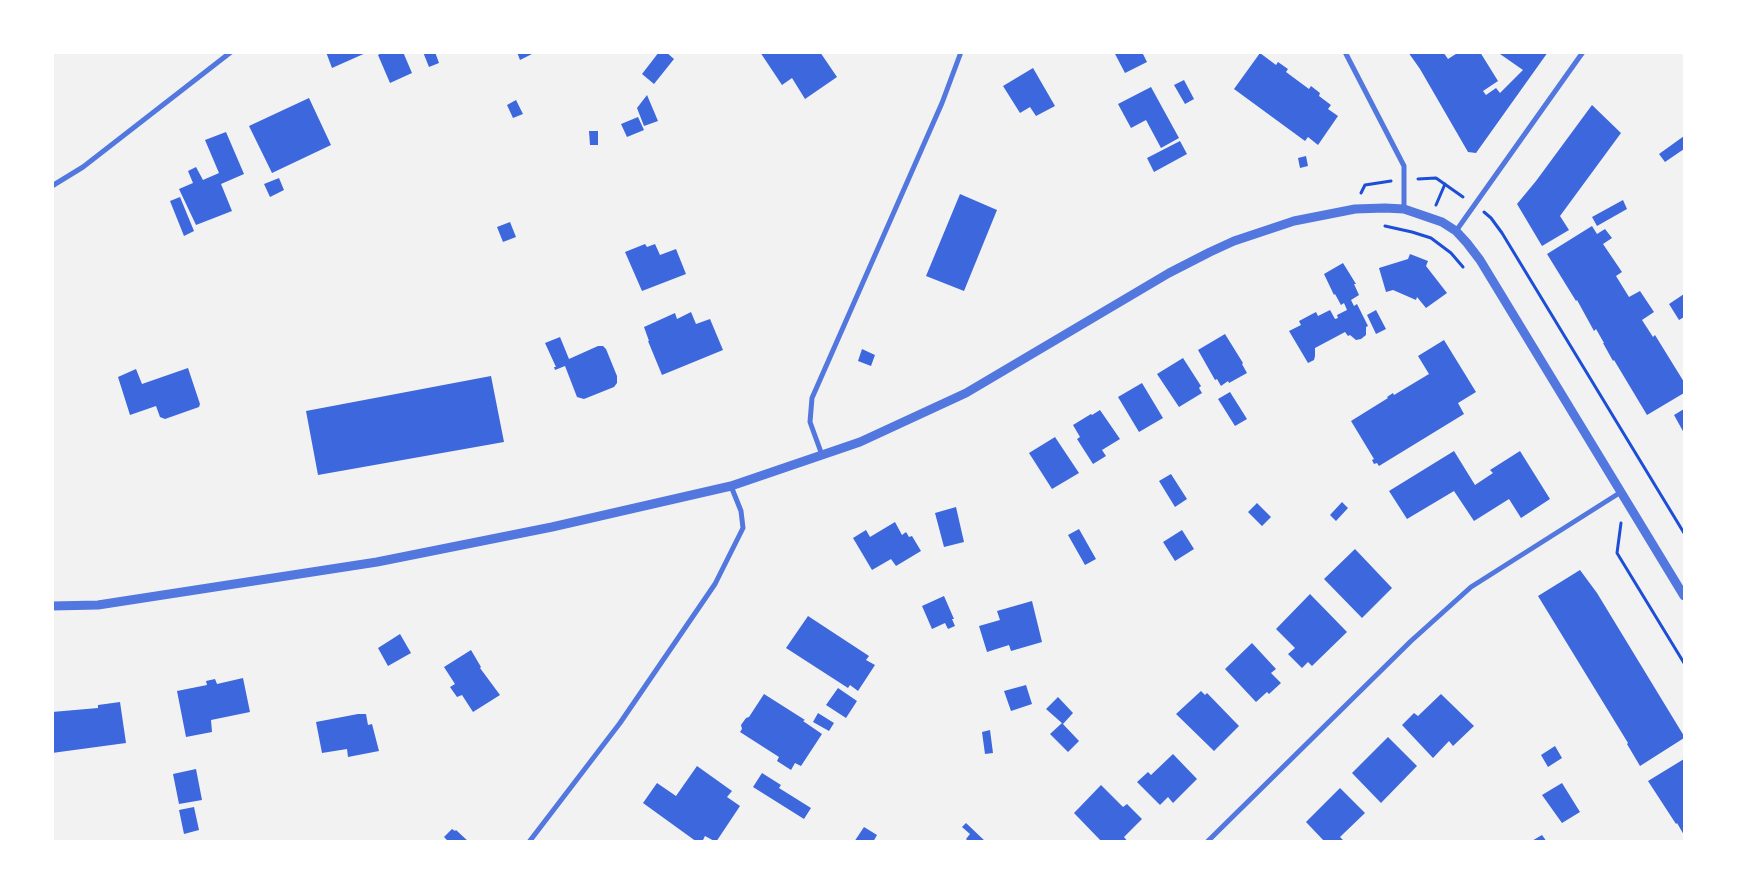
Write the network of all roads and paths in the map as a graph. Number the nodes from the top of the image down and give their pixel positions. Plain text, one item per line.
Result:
1 (231, 52) edge
2 (961, 52) edge
3 (1345, 52) edge
4 (1583, 52) edge
5 (1404, 179) junction
6 (1445, 184) junction
7 (52, 186) edge
8 (1475, 205) junction
9 (1355, 209) junction
10 (1404, 209) junction
11 (1431, 218) junction
12 (1381, 225) dead end
13 (1456, 231) junction
14 (1467, 272) dead end
15 (822, 455) junction
16 (731, 486) junction
17 (1621, 492) junction
18 (1607, 500) junction
19 (1684, 533) edge
20 (1684, 596) edge
21 (52, 606) edge
22 (1684, 664) edge
23 (528, 842) edge
24 (1207, 842) edge

1 - 7 street
2 - 15 street
3 - 5 street
4 - 8 street
5 - 6 path
5 - 9 path
5 - 10 street
6 - 8 path
6 - 11 path
8 - 13 street
8 - 19 path
9 - 10 street
9 - 15 street
10 - 11 street
11 - 13 street
12 - 14 path
13 - 17 street
15 - 16 street
16 - 21 street
16 - 23 street
17 - 18 street
17 - 20 street
18 - 22 path
18 - 24 street

